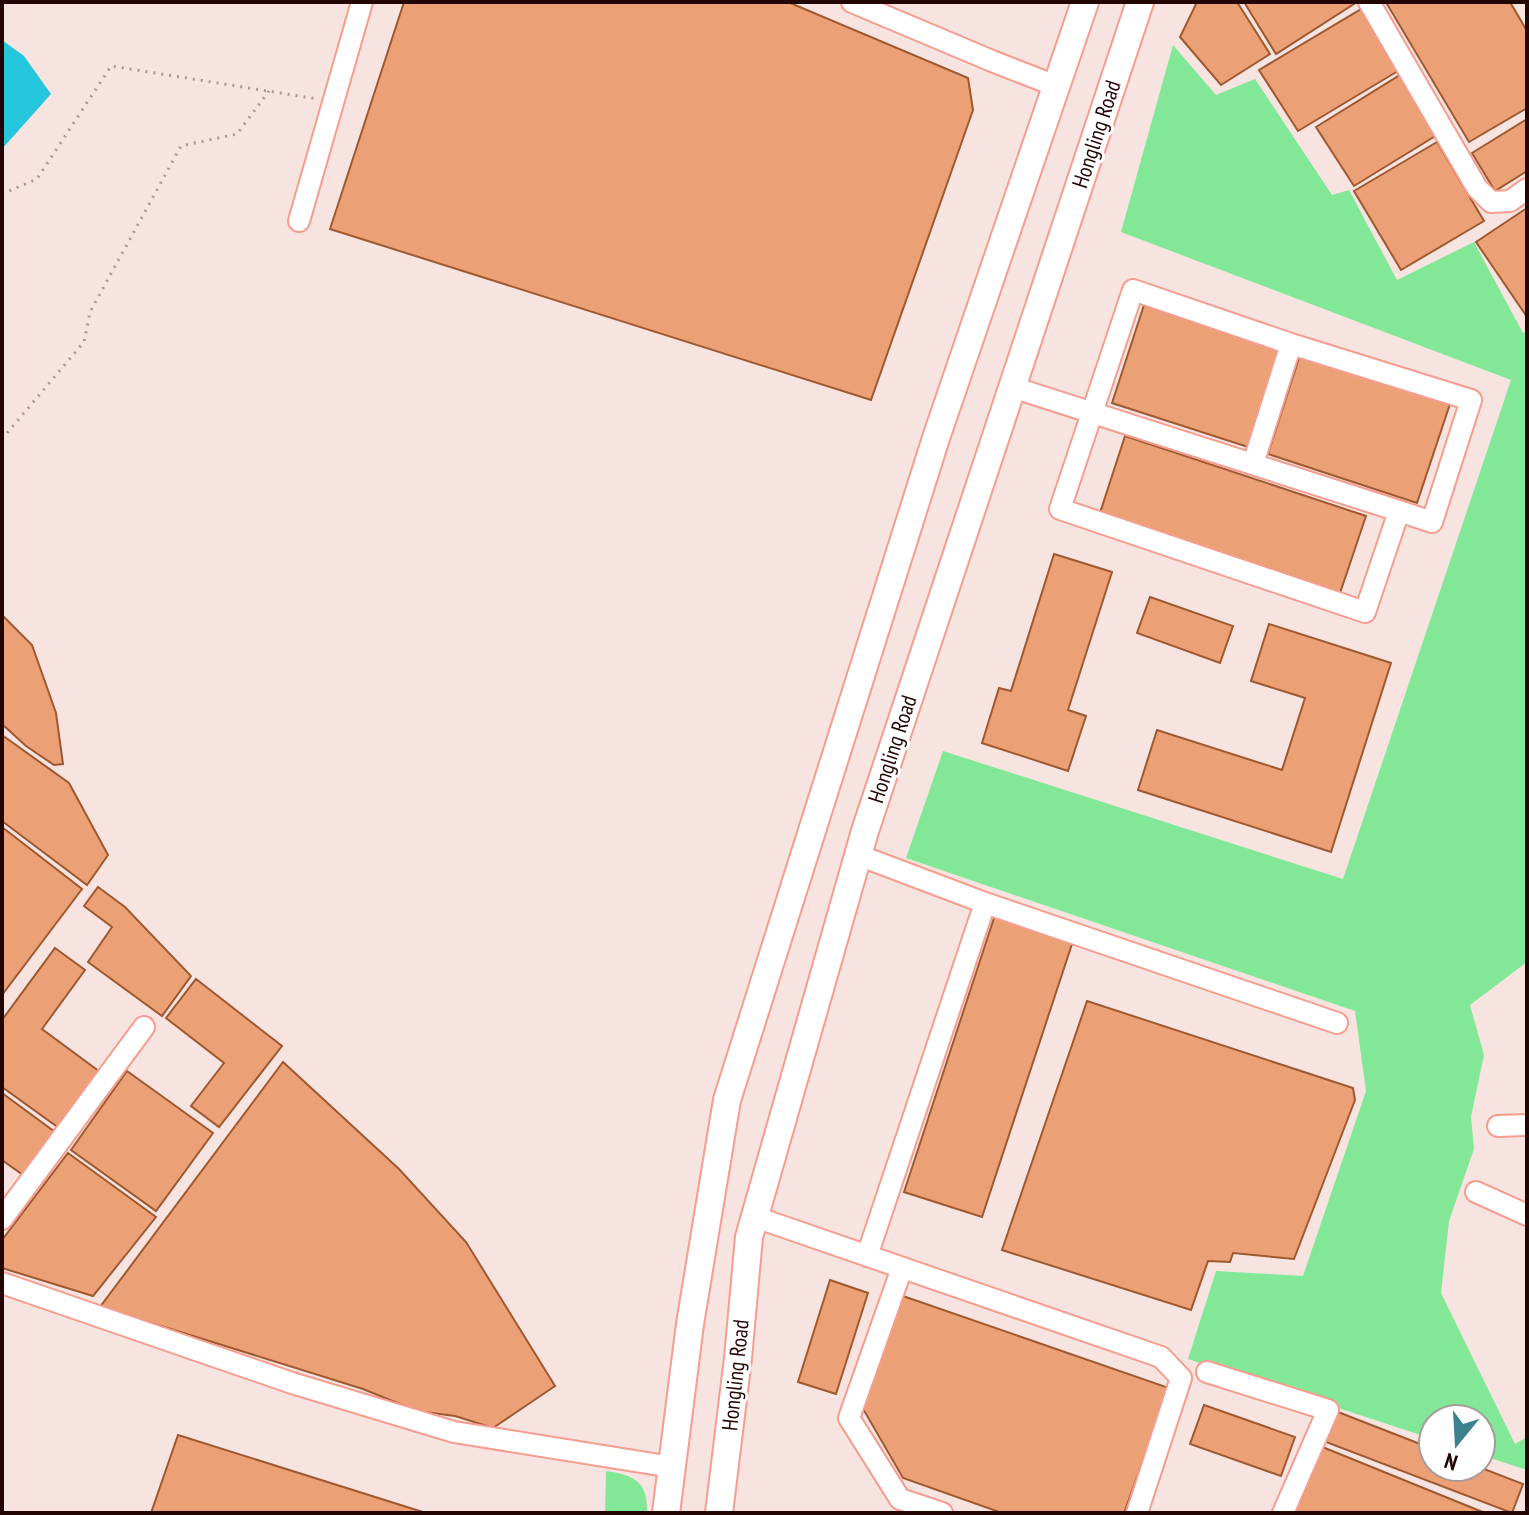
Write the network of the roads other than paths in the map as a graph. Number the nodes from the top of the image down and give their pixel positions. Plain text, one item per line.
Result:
1 (362, 2) edge
2 (852, 2) edge
3 (1085, 2) edge
4 (1140, 2) edge
5 (1369, 2) edge
6 (1056, 86) junction
7 (1527, 189) edge
8 (299, 221) dead end
9 (1291, 344) junction
10 (1012, 387) junction
11 (1092, 413) junction
12 (1253, 464) junction
13 (1399, 511) junction
14 (858, 855) junction
15 (985, 903) junction
16 (1337, 1023) dead end
17 (144, 1027) dead end
18 (1527, 1125) edge
19 (1498, 1126) dead end
20 (1476, 1192) dead end
21 (1527, 1215) edge
22 (755, 1217) junction
23 (2, 1219) edge
24 (867, 1256) junction
25 (902, 1268) junction
26 (2, 1283) edge
27 (1207, 1372) dead end
28 (672, 1467) junction
29 (666, 1513) edge
30 (719, 1513) edge
31 (942, 1513) edge
32 (1137, 1513) edge
33 (1283, 1513) edge

1 - 8 street
2 - 6 street
3 - 6 main road
4 - 10 main road, Hongling Road
5 - 7 street
6 - 28 main road
9 - 11 street
9 - 12 street
9 - 13 street
10 - 11 street
10 - 14 main road, Hongling Road
11 - 12 street
11 - 13 street
12 - 13 street
14 - 15 street
14 - 22 main road, Hongling Road
15 - 16 street
15 - 24 street
17 - 23 street
18 - 19 street
20 - 21 street
22 - 24 street
22 - 30 main road, Hongling Road
24 - 25 street
25 - 31 street
25 - 32 street
26 - 28 street
27 - 33 street
28 - 29 main road

